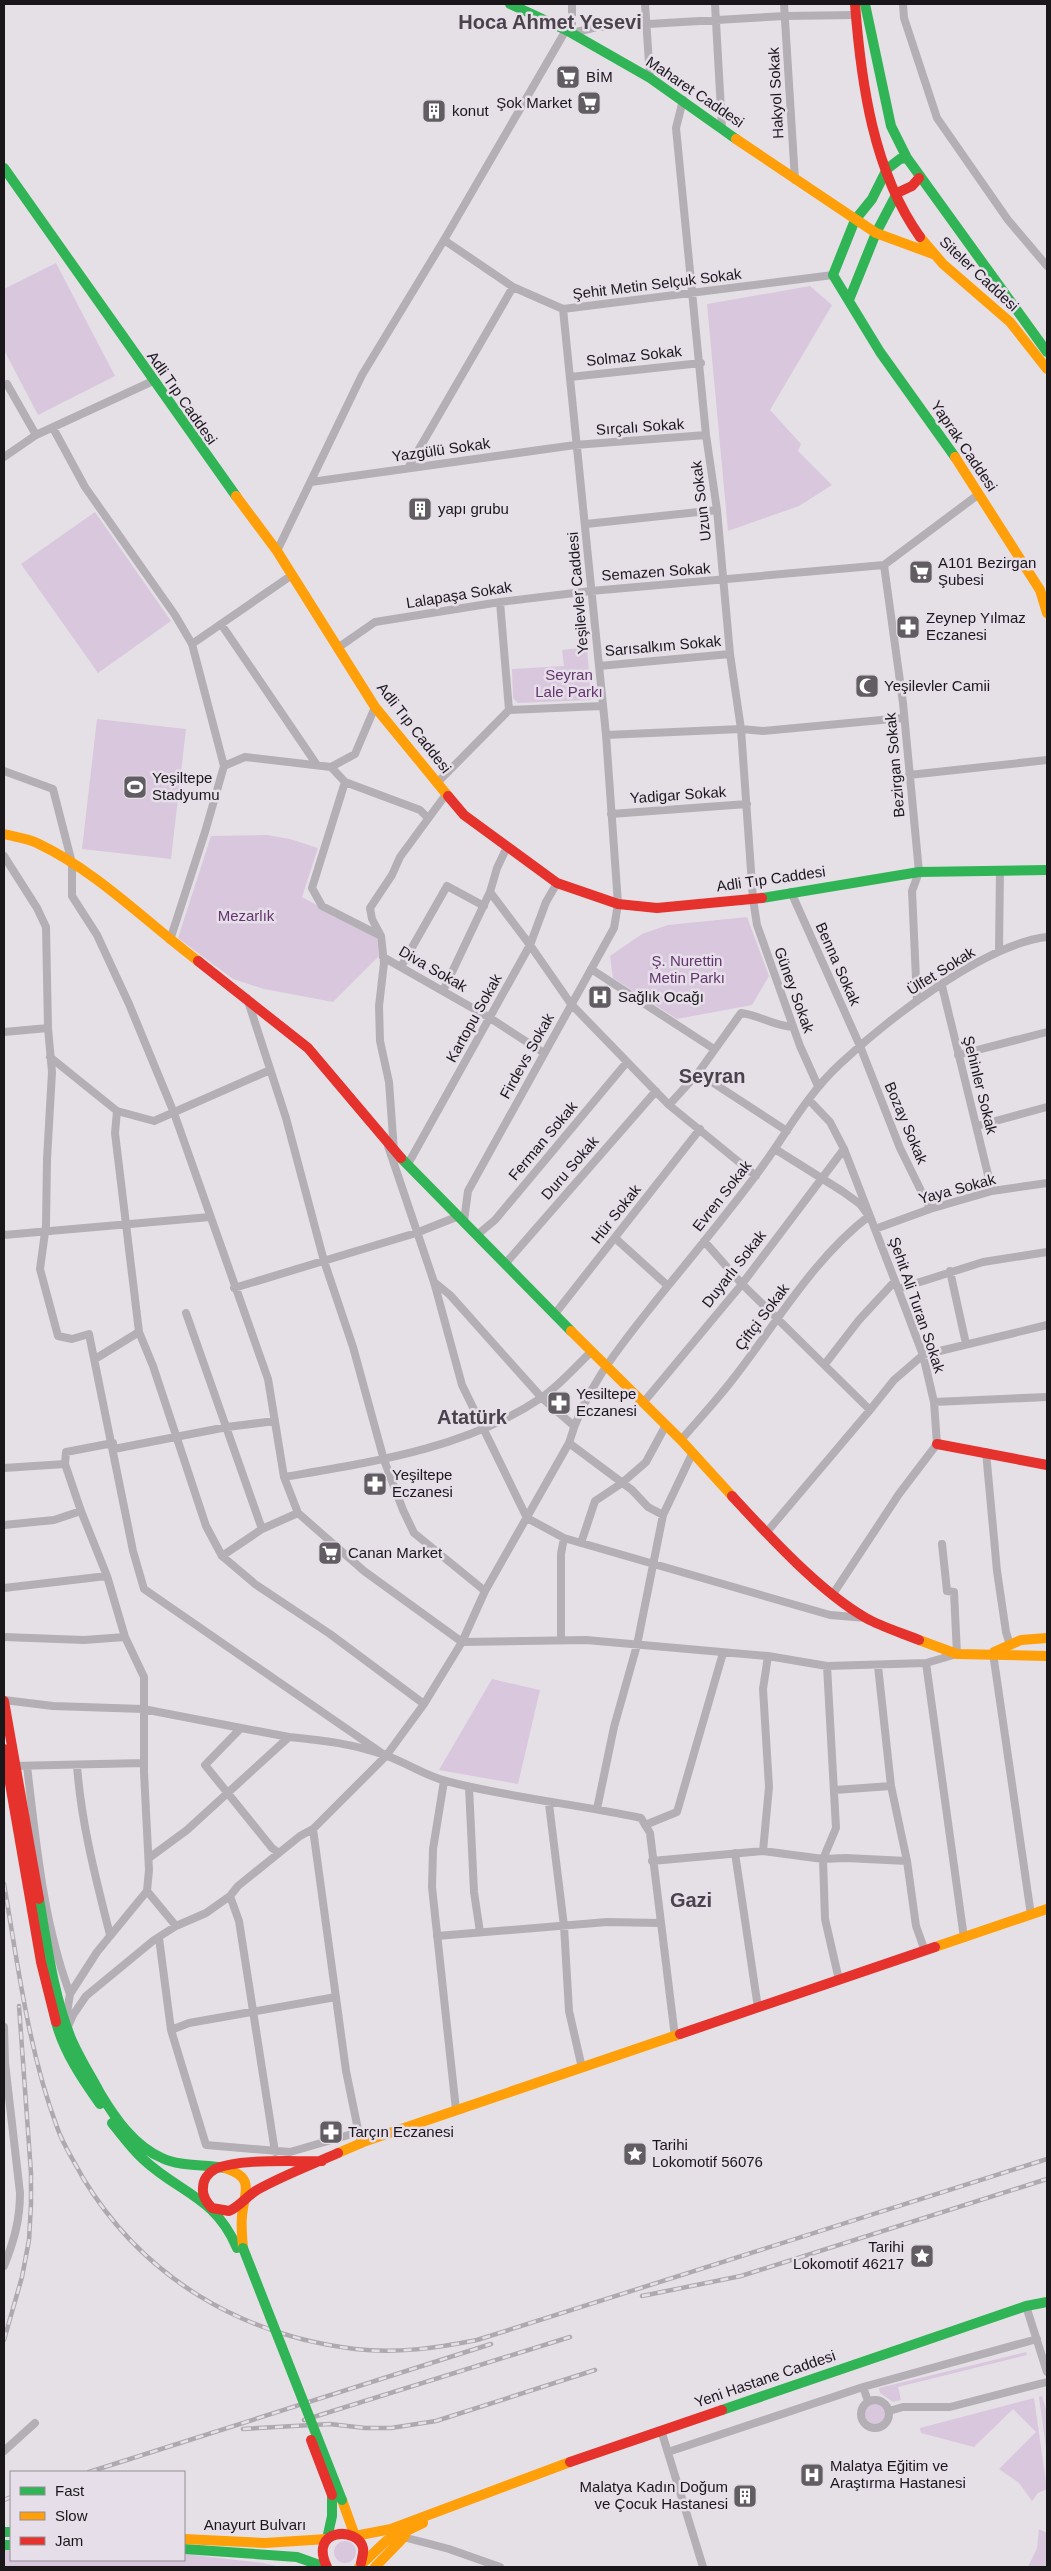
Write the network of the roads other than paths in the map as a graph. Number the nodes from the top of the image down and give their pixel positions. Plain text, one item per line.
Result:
1 (512, 4) edge
2 (572, 4) edge
3 (645, 4) edge
4 (714, 4) edge
5 (784, 4) edge
6 (855, 4) edge
7 (865, 4) edge
8 (903, 4) edge
9 (856, 15) junction
10 (785, 16) junction
11 (716, 20) junction
12 (646, 24) junction
13 (569, 31) junction
14 (650, 78) junction
15 (683, 100) junction
16 (722, 128) junction
17 (907, 158) junction
18 (4, 168) edge
19 (887, 168) junction
20 (919, 178) junction
21 (795, 180) junction
22 (898, 193) junction
23 (855, 220) junction
24 (876, 233) junction
25 (444, 240) junction
26 (933, 254) junction
27 (1047, 266) edge
28 (833, 275) junction
29 (513, 287) junction
30 (694, 294) junction
31 (849, 300) junction
32 (563, 309) junction
33 (1047, 352) edge
34 (700, 363) junction
35 (1047, 369) edge
36 (570, 377) junction
37 (153, 382) junction
38 (7, 384) dead end
39 (53, 428) junction
40 (36, 435) junction
41 (706, 435) junction
42 (575, 445) junction
43 (4, 457) edge
44 (408, 468) junction
45 (311, 482) junction
46 (979, 494) junction
47 (717, 510) junction
48 (586, 524) junction
49 (277, 551) junction
50 (884, 564) junction
51 (292, 575) junction
52 (722, 581) junction
53 (1043, 588) edge
54 (591, 591) junction
55 (500, 602) junction
56 (1047, 613) edge
57 (221, 624) junction
58 (192, 644) junction
59 (338, 647) junction
60 (730, 654) junction
61 (599, 666) junction
62 (602, 706) junction
63 (375, 707) junction
64 (509, 710) junction
65 (904, 718) junction
66 (741, 729) junction
67 (606, 735) junction
68 (1047, 760) edge
69 (317, 765) junction
70 (224, 766) junction
71 (331, 767) junction
72 (4, 771) edge
73 (909, 775) junction
74 (345, 782) junction
75 (438, 782) junction
76 (447, 793) junction
77 (747, 804) junction
78 (611, 814) junction
79 (428, 818) junction
80 (4, 834) edge
81 (507, 848) junction
82 (4, 856) edge
83 (72, 862) junction
84 (1047, 864) edge
85 (1032, 869) junction
86 (1000, 870) junction
87 (1047, 870) edge
88 (918, 872) junction
89 (557, 883) junction
90 (490, 892) junction
91 (791, 892) junction
92 (753, 899) junction
93 (618, 904) junction
94 (484, 906) junction
95 (381, 936) junction
96 (1047, 937) edge
97 (170, 940) junction
98 (530, 944) junction
99 (999, 950) junction
100 (384, 957) junction
101 (402, 965) junction
102 (591, 969) junction
103 (942, 986) junction
104 (443, 991) junction
105 (247, 998) junction
106 (917, 1001) junction
107 (571, 1004) junction
108 (490, 1018) junction
109 (793, 1027) junction
110 (48, 1028) junction
111 (4, 1032) edge
112 (1047, 1032) edge
113 (860, 1046) junction
114 (714, 1049) junction
115 (544, 1052) junction
116 (958, 1055) junction
117 (50, 1058) junction
118 (627, 1062) junction
119 (58, 1064) junction
120 (270, 1070) junction
121 (52, 1072) junction
122 (698, 1073) junction
123 (818, 1086) junction
124 (656, 1092) junction
125 (809, 1100) junction
126 (669, 1104) junction
127 (1047, 1107) edge
128 (117, 1111) junction
129 (174, 1114) junction
130 (977, 1126) junction
131 (700, 1129) junction
132 (787, 1131) junction
133 (386, 1141) junction
134 (776, 1149) junction
135 (844, 1149) junction
136 (394, 1151) junction
137 (408, 1164) junction
138 (756, 1176) junction
139 (821, 1179) junction
140 (1047, 1183) edge
141 (992, 1192) junction
142 (930, 1209) junction
143 (869, 1216) junction
144 (210, 1217) junction
145 (462, 1219) junction
146 (125, 1223) junction
147 (875, 1229) junction
148 (45, 1232) junction
149 (416, 1233) junction
150 (4, 1234) edge
151 (478, 1235) junction
152 (615, 1238) junction
153 (704, 1241) junction
154 (1047, 1252) edge
155 (324, 1261) junction
156 (505, 1264) junction
157 (950, 1271) junction
158 (895, 1281) junction
159 (434, 1282) junction
160 (742, 1284) junction
161 (668, 1286) junction
162 (234, 1288) junction
163 (898, 1289) junction
164 (186, 1313) dead end
165 (554, 1315) junction
166 (778, 1319) junction
167 (1047, 1324) edge
168 (138, 1332) junction
169 (966, 1344) junction
170 (591, 1352) junction
171 (923, 1355) junction
172 (95, 1359) junction
173 (606, 1364) junction
174 (826, 1364) junction
175 (542, 1398) junction
176 (1047, 1398) edge
177 (934, 1402) junction
178 (643, 1403) junction
179 (870, 1410) junction
180 (275, 1421) junction
181 (574, 1426) junction
182 (666, 1426) junction
183 (227, 1427) junction
184 (483, 1430) junction
185 (177, 1438) junction
186 (681, 1440) junction
187 (569, 1443) junction
188 (937, 1444) junction
189 (113, 1446) junction
190 (986, 1452) junction
191 (692, 1454) junction
192 (384, 1460) junction
193 (65, 1464) junction
194 (1047, 1464) edge
195 (4, 1468) edge
196 (284, 1477) junction
197 (622, 1483) junction
198 (80, 1512) junction
199 (298, 1513) junction
200 (663, 1516) junction
201 (527, 1518) junction
202 (4, 1525) edge
203 (262, 1529) junction
204 (766, 1533) junction
205 (564, 1538) junction
206 (581, 1543) junction
207 (942, 1544) dead end
208 (222, 1556) junction
209 (654, 1563) junction
210 (107, 1576) junction
211 (4, 1588) edge
212 (485, 1591) junction
213 (832, 1594) junction
214 (866, 1618) junction
215 (4, 1637) edge
216 (125, 1637) junction
217 (1047, 1638) edge
218 (561, 1640) junction
219 (462, 1642) junction
220 (637, 1645) junction
221 (1010, 1645) junction
222 (723, 1653) junction
223 (993, 1653) junction
224 (958, 1654) junction
225 (768, 1656) junction
226 (1047, 1656) edge
227 (926, 1663) junction
228 (827, 1666) junction
229 (878, 1666) junction
230 (4, 1701) edge
231 (424, 1704) junction
232 (143, 1709) junction
233 (242, 1728) junction
234 (289, 1737) junction
235 (4, 1750) edge
236 (386, 1756) junction
237 (144, 1763) junction
238 (77, 1765) junction
239 (11, 1766) junction
240 (27, 1766) junction
241 (444, 1780) junction
242 (892, 1786) junction
243 (469, 1787) junction
244 (835, 1790) junction
245 (227, 1792) junction
246 (550, 1804) junction
247 (598, 1808) junction
248 (645, 1825) junction
249 (313, 1829) junction
250 (763, 1852) junction
251 (735, 1853) junction
252 (279, 1854) junction
253 (149, 1858) junction
254 (823, 1859) junction
255 (652, 1860) junction
256 (907, 1861) junction
257 (147, 1891) junction
258 (230, 1896) junction
259 (1047, 1909) edge
260 (1031, 1915) junction
261 (660, 1923) junction
262 (176, 1926) junction
263 (564, 1926) junction
264 (480, 1932) junction
265 (110, 1935) junction
266 (437, 1936) junction
267 (159, 1938) junction
268 (964, 1938) junction
269 (926, 1950) junction
270 (839, 1980) junction
271 (70, 1994) junction
272 (336, 1997) junction
273 (758, 2008) junction
274 (252, 2012) junction
275 (4, 2027) edge
276 (64, 2028) junction
277 (170, 2030) junction
278 (675, 2037) junction
279 (582, 2068) junction
280 (456, 2110) junction
281 (359, 2132) junction
282 (361, 2144) junction
283 (275, 2152) junction
284 (322, 2161) junction
285 (222, 2167) junction
286 (246, 2197) junction
287 (211, 2207) junction
288 (240, 2248) junction
289 (4, 2266) edge
290 (1046, 2301) edge
291 (1026, 2306) junction
292 (1037, 2339) junction
293 (1047, 2372) edge
294 (1047, 2382) edge
295 (863, 2386) junction
296 (868, 2401) junction
297 (889, 2411) junction
298 (35, 2423) dead end
299 (661, 2430) junction
300 (4, 2452) edge
301 (668, 2452) junction
302 (495, 2489) junction
303 (337, 2497) junction
304 (418, 2525) junction
305 (355, 2536) junction
306 (403, 2537) junction
307 (185, 2539) edge
308 (327, 2539) junction
309 (185, 2549) edge
310 (297, 2557) junction
311 (359, 2566) edge
312 (310, 2567) edge
313 (326, 2567) edge
314 (375, 2567) edge
315 (500, 2567) edge
316 (702, 2567) edge

1 - 13 street, Maharet Caddesi
2 - 13 street
3 - 12 street
4 - 11 street
5 - 10 street, Hakyol Sokak
6 - 9 street, Siteler Caddesi
7 - 17 street, Siteler Caddesi
8 - 27 street
9 - 10 street
9 - 19 street, Siteler Caddesi
10 - 11 street
10 - 21 street, Hakyol Sokak
11 - 12 street
11 - 16 street
12 - 13 street
12 - 14 street
13 - 14 street, Maharet Caddesi
13 - 25 street
14 - 15 street, Maharet Caddesi
15 - 16 street, Maharet Caddesi
15 - 30 street, Uzun Sokak
16 - 21 street, Maharet Caddesi
17 - 19 street
17 - 20 street, Siteler Caddesi
18 - 37 street, Adli Tıp Caddesi
19 - 22 street, Siteler Caddesi
19 - 23 street
20 - 22 street
20 - 33 street, Siteler Caddesi
21 - 23 street, Maharet Caddesi
22 - 24 street
22 - 26 street, Siteler Caddesi
23 - 24 street
23 - 28 street
24 - 26 street
24 - 31 street
25 - 29 street, Şehit Metin Selçuk Sokak
25 - 45 street
26 - 35 street, Siteler Caddesi
28 - 30 street, Şehit Metin Selçuk Sokak
28 - 31 street, Yaprak Caddesi
29 - 32 street, Şehit Metin Selçuk Sokak
29 - 44 street
30 - 32 street, Şehit Metin Selçuk Sokak
30 - 34 street, Uzun Sokak
31 - 46 street, Yaprak Caddesi
32 - 36 street, Yeşilevler Caddesi
34 - 36 street, Solmaz Sokak
34 - 41 street, Uzun Sokak
36 - 42 street, Yeşilevler Caddesi
37 - 39 street
37 - 49 street, Adli Tıp Caddesi
38 - 40 street
39 - 40 street
39 - 58 street
40 - 43 street
41 - 42 street, Sırçalı Sokak
41 - 47 street, Uzun Sokak
42 - 44 street, Yazgülü Sokak
42 - 48 street, Yeşilevler Caddesi
44 - 45 street, Yazgülü Sokak
45 - 49 street
46 - 50 street
46 - 53 street, Yaprak Caddesi
47 - 48 street
47 - 52 street, Uzun Sokak
48 - 54 street, Yeşilevler Caddesi
49 - 51 street, Adli Tıp Caddesi
50 - 52 street, Semazen Sokak
50 - 65 street, Bezirgan Sokak
51 - 57 street
51 - 59 street, Adli Tıp Caddesi
52 - 54 street, Semazen Sokak
52 - 60 street, Uzun Sokak
53 - 56 street, Yaprak Caddesi
54 - 55 street, Lalapaşa Sokak
54 - 61 street, Yeşilevler Caddesi
55 - 59 street, Lalapaşa Sokak
55 - 64 street
57 - 58 street
57 - 69 street
58 - 70 street
59 - 63 street, Adli Tıp Caddesi
60 - 61 street, Sarısalkım Sokak
60 - 66 street, Uzun Sokak
61 - 62 street, Yeşilevler Caddesi
62 - 64 street
62 - 67 street, Yeşilevler Caddesi
63 - 71 street
63 - 75 street, Adli Tıp Caddesi
64 - 75 street
65 - 66 street
65 - 73 street, Bezirgan Sokak
66 - 67 street
66 - 77 street, Uzun Sokak
67 - 78 street, Yeşilevler Caddesi
68 - 73 street
69 - 70 street
69 - 71 street
70 - 97 street
71 - 74 street
72 - 83 street
73 - 88 street, Bezirgan Sokak
74 - 79 street
74 - 95 street
75 - 76 street, Adli Tıp Caddesi
76 - 79 street
76 - 81 street, Adli Tıp Caddesi
77 - 78 street, Yadigar Sokak
77 - 92 street, Uzun Sokak
78 - 93 street, Yeşilevler Caddesi
79 - 95 street
80 - 83 street
81 - 89 street, Adli Tıp Caddesi
81 - 90 street
82 - 110 street
83 - 97 street
83 - 129 street
84 - 85 street, Adli Tıp Caddesi
85 - 86 street, Adli Tıp Caddesi
85 - 87 street, Adli Tıp Caddesi
86 - 88 street, Adli Tıp Caddesi
86 - 99 street
88 - 91 street, Adli Tıp Caddesi
88 - 106 street, Bezirgan Sokak
89 - 93 street, Adli Tıp Caddesi
89 - 98 street, Kartopu Sokak
90 - 94 street
90 - 98 street
91 - 92 street, Adli Tıp Caddesi
91 - 113 street, Benna Sokak
92 - 93 street, Adli Tıp Caddesi
92 - 109 street, Güney Sokak
93 - 102 street, Firdevs Sokak
94 - 101 street
94 - 104 street
95 - 100 street
96 - 99 street, Ülfet Sokak
97 - 105 street
98 - 107 street
98 - 108 street, Kartopu Sokak
99 - 103 street, Ülfet Sokak
100 - 101 street, Diva Sokak
100 - 136 street
101 - 104 street, Diva Sokak
102 - 107 street, Firdevs Sokak
102 - 114 street
103 - 106 street, Ülfet Sokak
103 - 116 street, Şehinler Sokak
104 - 108 street, Diva Sokak
105 - 120 street
105 - 133 street
106 - 113 street, Ülfet Sokak
107 - 115 street, Firdevs Sokak
107 - 118 street
108 - 115 street, Diva Sokak
108 - 137 street, Kartopu Sokak
109 - 114 street
109 - 123 street, Güney Sokak
110 - 111 street
110 - 117 street
112 - 116 street
113 - 123 street, Evren Sokak
113 - 142 street, Bozay Sokak
114 - 122 street
115 - 145 street, Firdevs Sokak
116 - 130 street, Şehinler Sokak
117 - 119 street
117 - 121 street
118 - 124 street
118 - 151 street, Ferman Sokak
119 - 121 street
119 - 128 street
120 - 129 street
120 - 155 street
121 - 148 street
122 - 126 street
122 - 132 street
123 - 125 street, Evren Sokak
124 - 126 street
124 - 156 street, Duru Sokak
125 - 132 street, Evren Sokak
125 - 135 street, Şehit Ali Turan Sokak
126 - 131 street
127 - 130 street
128 - 129 street
128 - 146 street
129 - 144 street
130 - 141 street, Şehinler Sokak
131 - 138 street
131 - 152 street, Hür Sokak
132 - 134 street, Evren Sokak
133 - 136 street
133 - 149 street
134 - 138 street, Evren Sokak
134 - 139 street
135 - 139 street, Duyarlı Sokak
135 - 143 street, Şehit Ali Turan Sokak
136 - 137 street
137 - 145 street
138 - 153 street, Evren Sokak
139 - 143 street
139 - 160 street, Duyarlı Sokak
140 - 141 street, Yaya Sokak
141 - 142 street, Yaya Sokak
142 - 147 street, Yaya Sokak
143 - 147 street, Şehit Ali Turan Sokak
143 - 166 street, Çiftçi Sokak
144 - 146 street
144 - 162 street
145 - 149 street
145 - 151 street
146 - 148 street
146 - 168 street
147 - 158 street, Şehit Ali Turan Sokak
148 - 150 street
148 - 172 street
149 - 155 street
149 - 159 street
151 - 156 street
152 - 161 street
152 - 165 street, Hür Sokak
153 - 160 street
153 - 161 street, Evren Sokak
154 - 157 street
155 - 162 street
155 - 192 street
156 - 165 street
157 - 163 street
157 - 169 street
158 - 163 street, Şehit Ali Turan Sokak
158 - 174 street
159 - 175 street
159 - 184 street
160 - 166 street
160 - 178 street, Duyarlı Sokak
161 - 173 street, Evren Sokak
162 - 180 street
163 - 171 street, Şehit Ali Turan Sokak
164 - 183 street
165 - 170 street
166 - 174 street
166 - 186 street, Çiftçi Sokak
167 - 169 street
168 - 172 street
168 - 185 street
169 - 171 street
170 - 173 street
170 - 175 street
171 - 177 street, Şehit Ali Turan Sokak
171 - 179 street
172 - 189 street
173 - 178 street
173 - 181 street, Evren Sokak
174 - 179 street
175 - 181 street
175 - 184 street
176 - 177 street
177 - 188 street, Şehit Ali Turan Sokak
178 - 182 street
179 - 204 street
180 - 183 street
180 - 196 street
181 - 187 street, Evren Sokak
182 - 186 street
182 - 197 street
183 - 185 street
183 - 203 street
184 - 192 street
184 - 201 street
185 - 189 street
185 - 208 street
186 - 191 street
187 - 197 street
187 - 201 street, Evren Sokak
188 - 190 street
188 - 213 street
189 - 193 street
189 - 236 street
190 - 194 street
190 - 221 street
191 - 200 street
191 - 204 street
192 - 196 street
192 - 212 street
193 - 195 street
193 - 198 street
196 - 199 street
197 - 200 street
197 - 206 street
198 - 202 street
198 - 210 street
199 - 203 street
199 - 219 street
200 - 209 street
201 - 205 street
201 - 212 street, Evren Sokak
203 - 208 street
204 - 213 street
205 - 206 street
205 - 218 street
206 - 209 street
207 - 224 street
208 - 231 street
209 - 214 street
209 - 220 street
210 - 211 street
210 - 216 street
212 - 219 street, Evren Sokak
213 - 214 street
214 - 224 street
215 - 216 street
216 - 232 street
217 - 221 street
218 - 219 street
218 - 220 street
219 - 231 street, Evren Sokak
220 - 222 street
220 - 247 street
221 - 223 street
222 - 225 street
222 - 248 street
223 - 224 street
223 - 226 street
223 - 260 street
224 - 227 street
225 - 228 street
225 - 250 street
227 - 229 street
227 - 268 street
228 - 229 street
228 - 244 street
229 - 242 street
230 - 232 street
230 - 239 street
231 - 236 street, Evren Sokak
232 - 233 street
232 - 237 street
233 - 234 street
233 - 245 street
234 - 236 street
234 - 245 street
235 - 239 street
236 - 241 street
236 - 249 street, Evren Sokak
237 - 238 street
237 - 253 street
238 - 240 street
238 - 265 street
239 - 240 street
239 - 276 street
239 - 276 street
240 - 271 street
241 - 243 street
241 - 266 street
242 - 244 street
242 - 256 street
243 - 246 street
243 - 264 street
244 - 254 street
245 - 252 street
245 - 253 street
246 - 247 street
246 - 263 street
247 - 248 street
248 - 255 street
249 - 252 street, Evren Sokak
249 - 272 street
250 - 251 street
250 - 254 street
251 - 255 street
251 - 273 street
252 - 258 street, Evren Sokak
253 - 257 street
254 - 256 street
254 - 270 street
255 - 261 street
256 - 269 street
257 - 262 street
257 - 265 street
258 - 262 street, Evren Sokak
258 - 274 street
259 - 260 street
260 - 268 street
261 - 263 street
261 - 278 street
262 - 267 street, Evren Sokak
263 - 264 street
263 - 279 street
264 - 266 street
265 - 271 street
266 - 280 street
267 - 276 street, Evren Sokak
267 - 277 street
268 - 269 street
269 - 270 street
270 - 273 street
271 - 276 street
272 - 274 street
272 - 281 street
273 - 278 street
274 - 277 street
274 - 283 street
275 - 289 street
276 - 285 street
276 - 287 street
277 - 283 street
278 - 279 street
279 - 280 street
280 - 282 street
281 - 282 street
281 - 283 street
282 - 284 street
284 - 285 street
284 - 286 street
285 - 286 street
285 - 287 street
286 - 287 street
286 - 288 street
287 - 288 street
288 - 303 street, bridge
290 - 291 street, Yeni Hastane Caddesi
291 - 292 street
291 - 299 street, Yeni Hastane Caddesi
292 - 293 street
292 - 295 street
294 - 297 street
295 - 296 street
295 - 301 street
296 - 297 street
296 - 297 street
298 - 300 street
299 - 301 street
299 - 302 street, Yeni Hastane Caddesi
301 - 316 street
302 - 304 street, Yeni Hastane Caddesi
302 - 305 street, Yeni Hastane Caddesi
303 - 305 street
303 - 308 street
304 - 306 street
304 - 311 street, Yeni Hastane Caddesi
305 - 308 street, Anayurt Bulvarı
305 - 311 street
306 - 314 street
306 - 315 street
307 - 308 street, Anayurt Bulvarı
308 - 313 street
309 - 310 street, Anayurt Bulvarı
310 - 312 street
310 - 313 street, Anayurt Bulvarı

